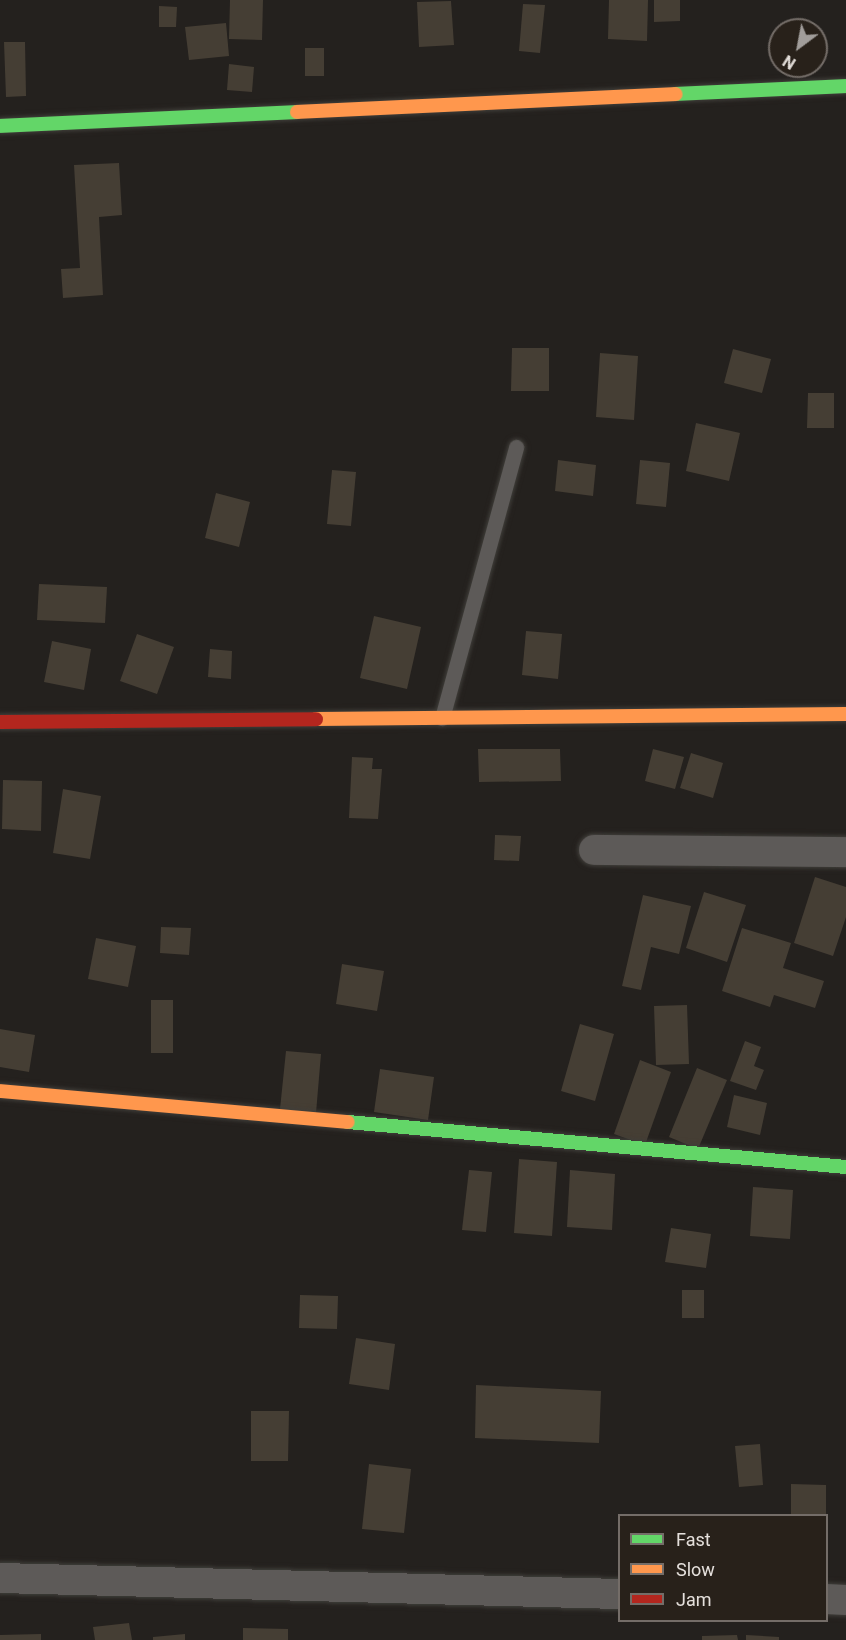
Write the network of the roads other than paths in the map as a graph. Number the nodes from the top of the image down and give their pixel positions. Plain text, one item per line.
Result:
1 (846, 86) edge
2 (0, 126) edge
3 (516, 447) dead end
4 (846, 714) edge
5 (442, 718) junction
6 (0, 722) edge
7 (594, 850) dead end
8 (846, 852) edge
9 (0, 1091) edge
10 (846, 1167) edge
11 (0, 1578) edge
12 (618, 1594) edge
13 (828, 1599) edge
14 (846, 1600) edge

1 - 2 street
3 - 5 lane
4 - 5 street
5 - 6 street
7 - 8 street
9 - 10 street
11 - 12 street
13 - 14 street

